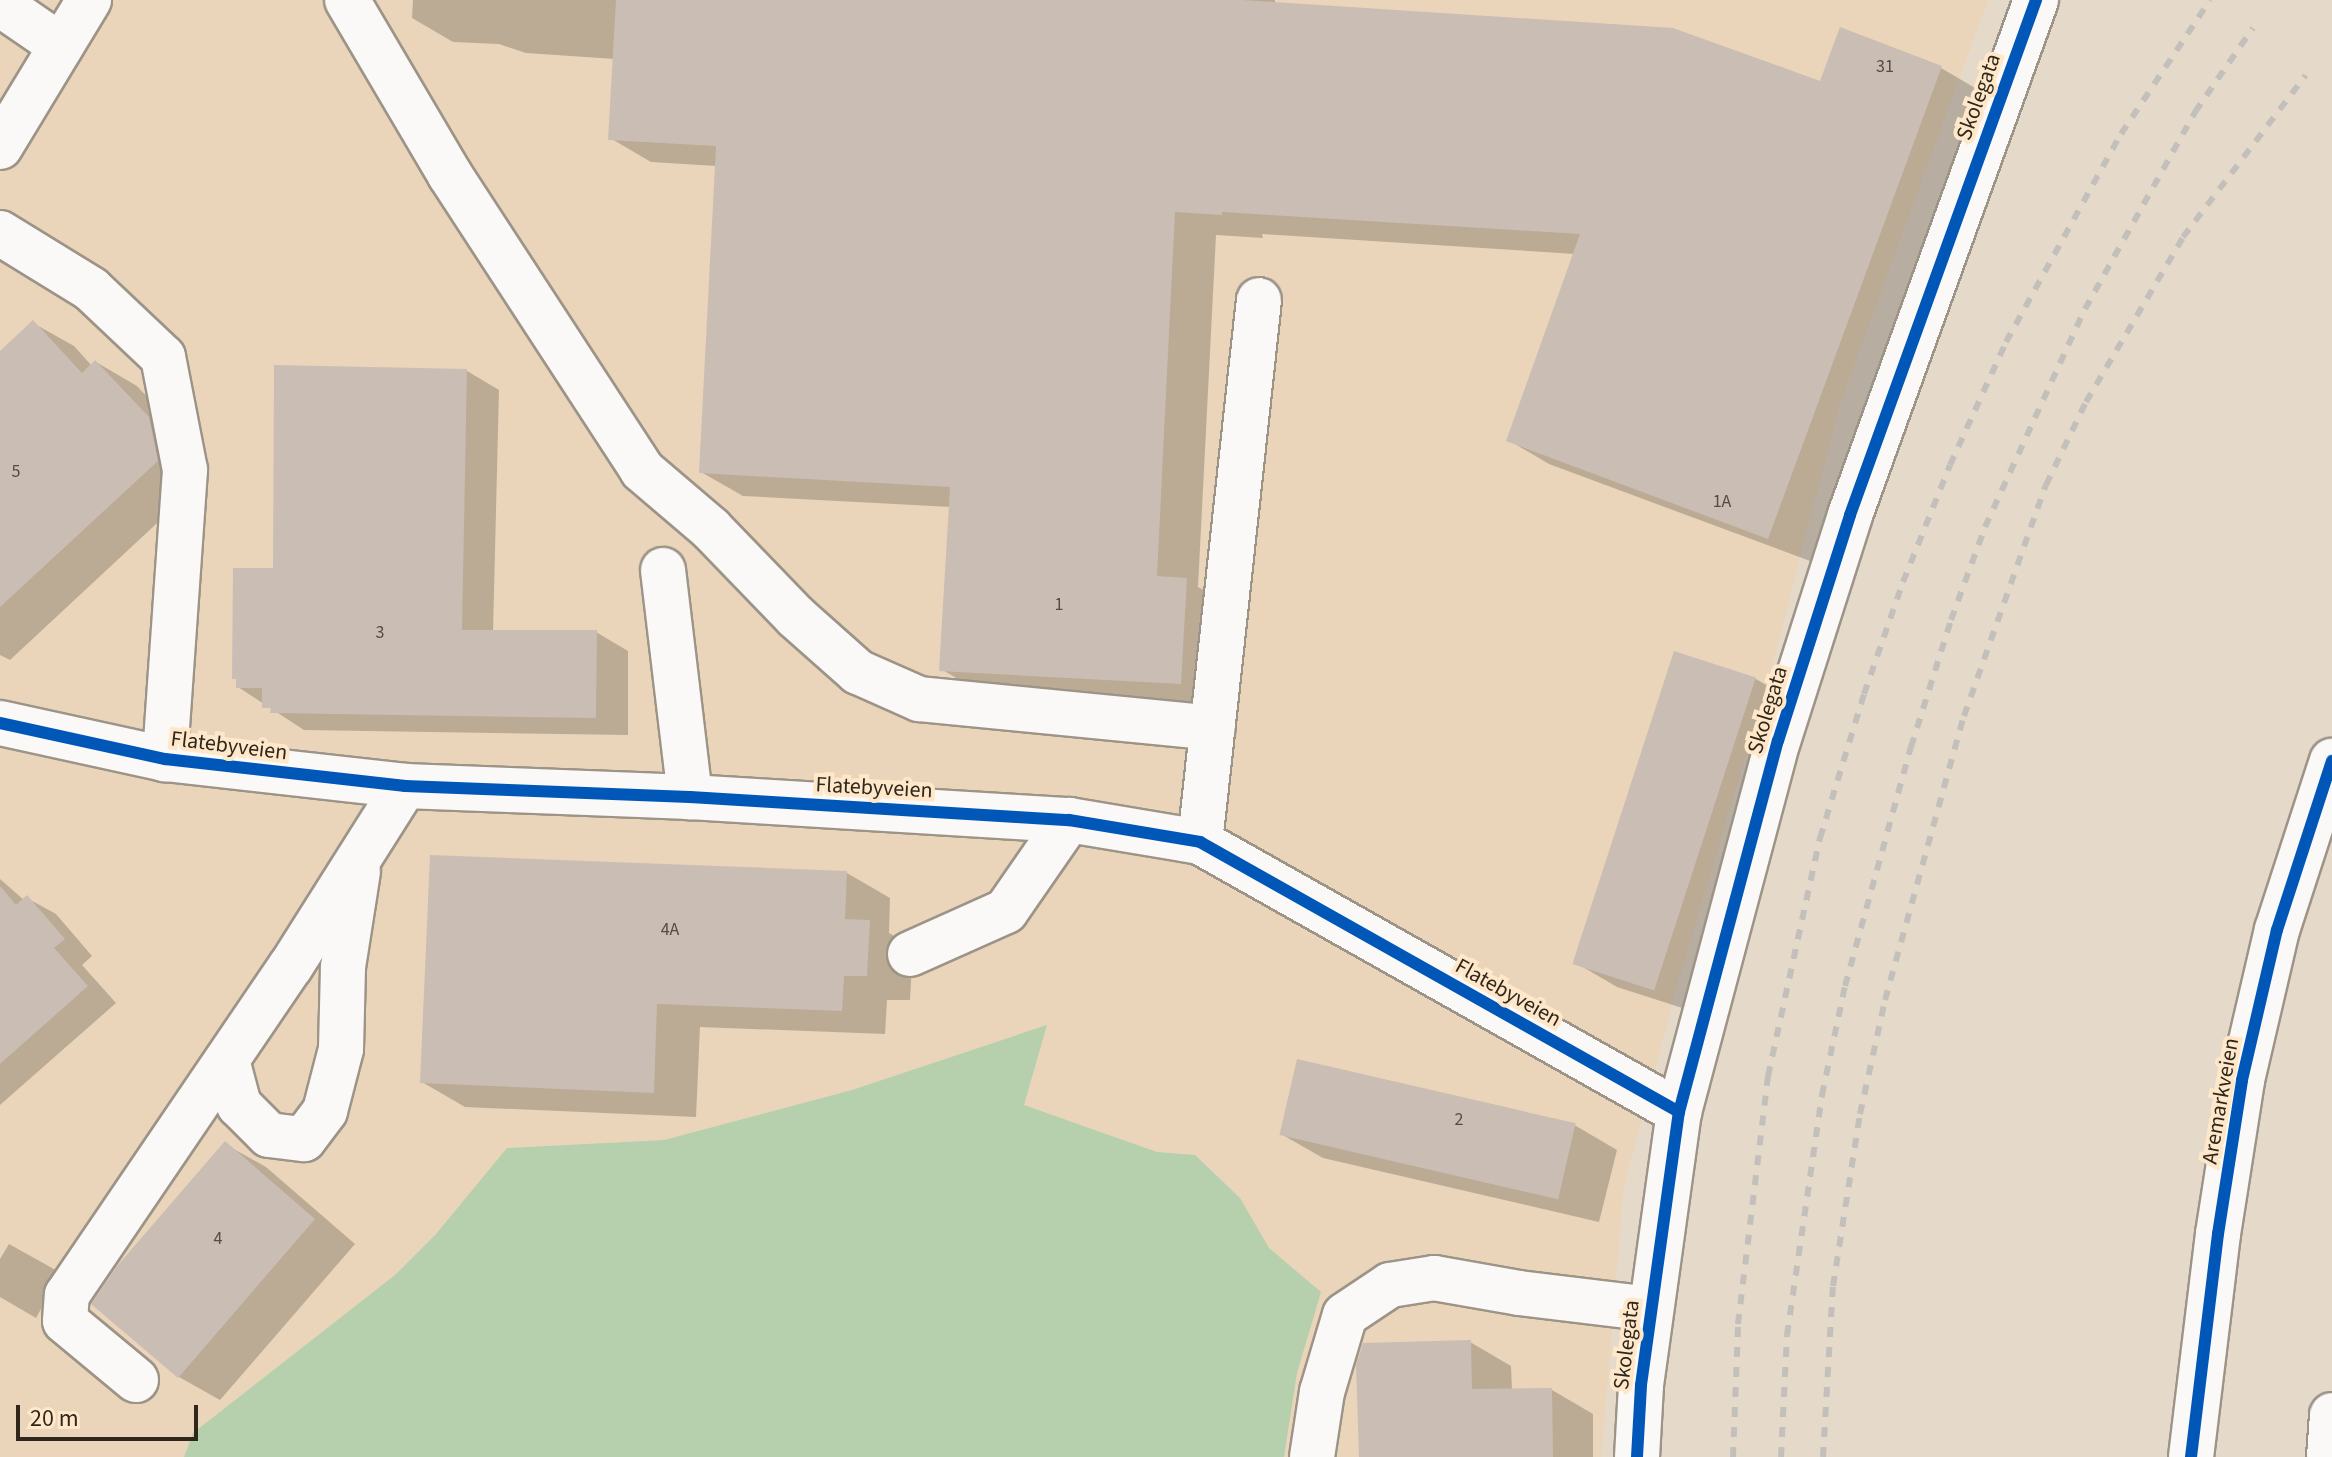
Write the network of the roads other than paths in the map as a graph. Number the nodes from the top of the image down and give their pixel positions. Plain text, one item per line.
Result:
1 (89, 0) edge
2 (347, 0) edge
3 (2036, 0) edge
4 (0, 4) edge
5 (61, 46) junction
6 (0, 147) edge
7 (0, 233) edge
8 (1259, 300) dead end
9 (663, 570) dead end
10 (0, 723) edge
11 (1213, 728) junction
12 (165, 759) junction
13 (2332, 761) edge
14 (405, 786) junction
15 (690, 797) junction
16 (1069, 820) junction
17 (1200, 842) junction
18 (360, 857) junction
19 (910, 954) dead end
20 (227, 1060) junction
21 (1679, 1112) junction
22 (1651, 1309) junction
23 (136, 1380) dead end
24 (2332, 1415) edge
25 (1312, 1457) edge
26 (1637, 1457) edge
27 (2191, 1457) edge
28 (2329, 1457) edge

1 - 5 street
2 - 11 street
3 - 21 street, Skolegata
4 - 5 street
5 - 6 street
7 - 12 street
8 - 11 street
9 - 15 street
10 - 12 street, Flatebyveien
11 - 17 street
12 - 14 street, Flatebyveien
13 - 27 street, Aremarkveien
14 - 15 street, Flatebyveien
14 - 18 street
15 - 16 street, Flatebyveien
16 - 17 street, Flatebyveien
16 - 19 street
17 - 21 street, Flatebyveien
18 - 20 street
18 - 20 street
20 - 23 street
21 - 22 street, Skolegata
22 - 25 street
22 - 26 street, Skolegata
24 - 28 street

